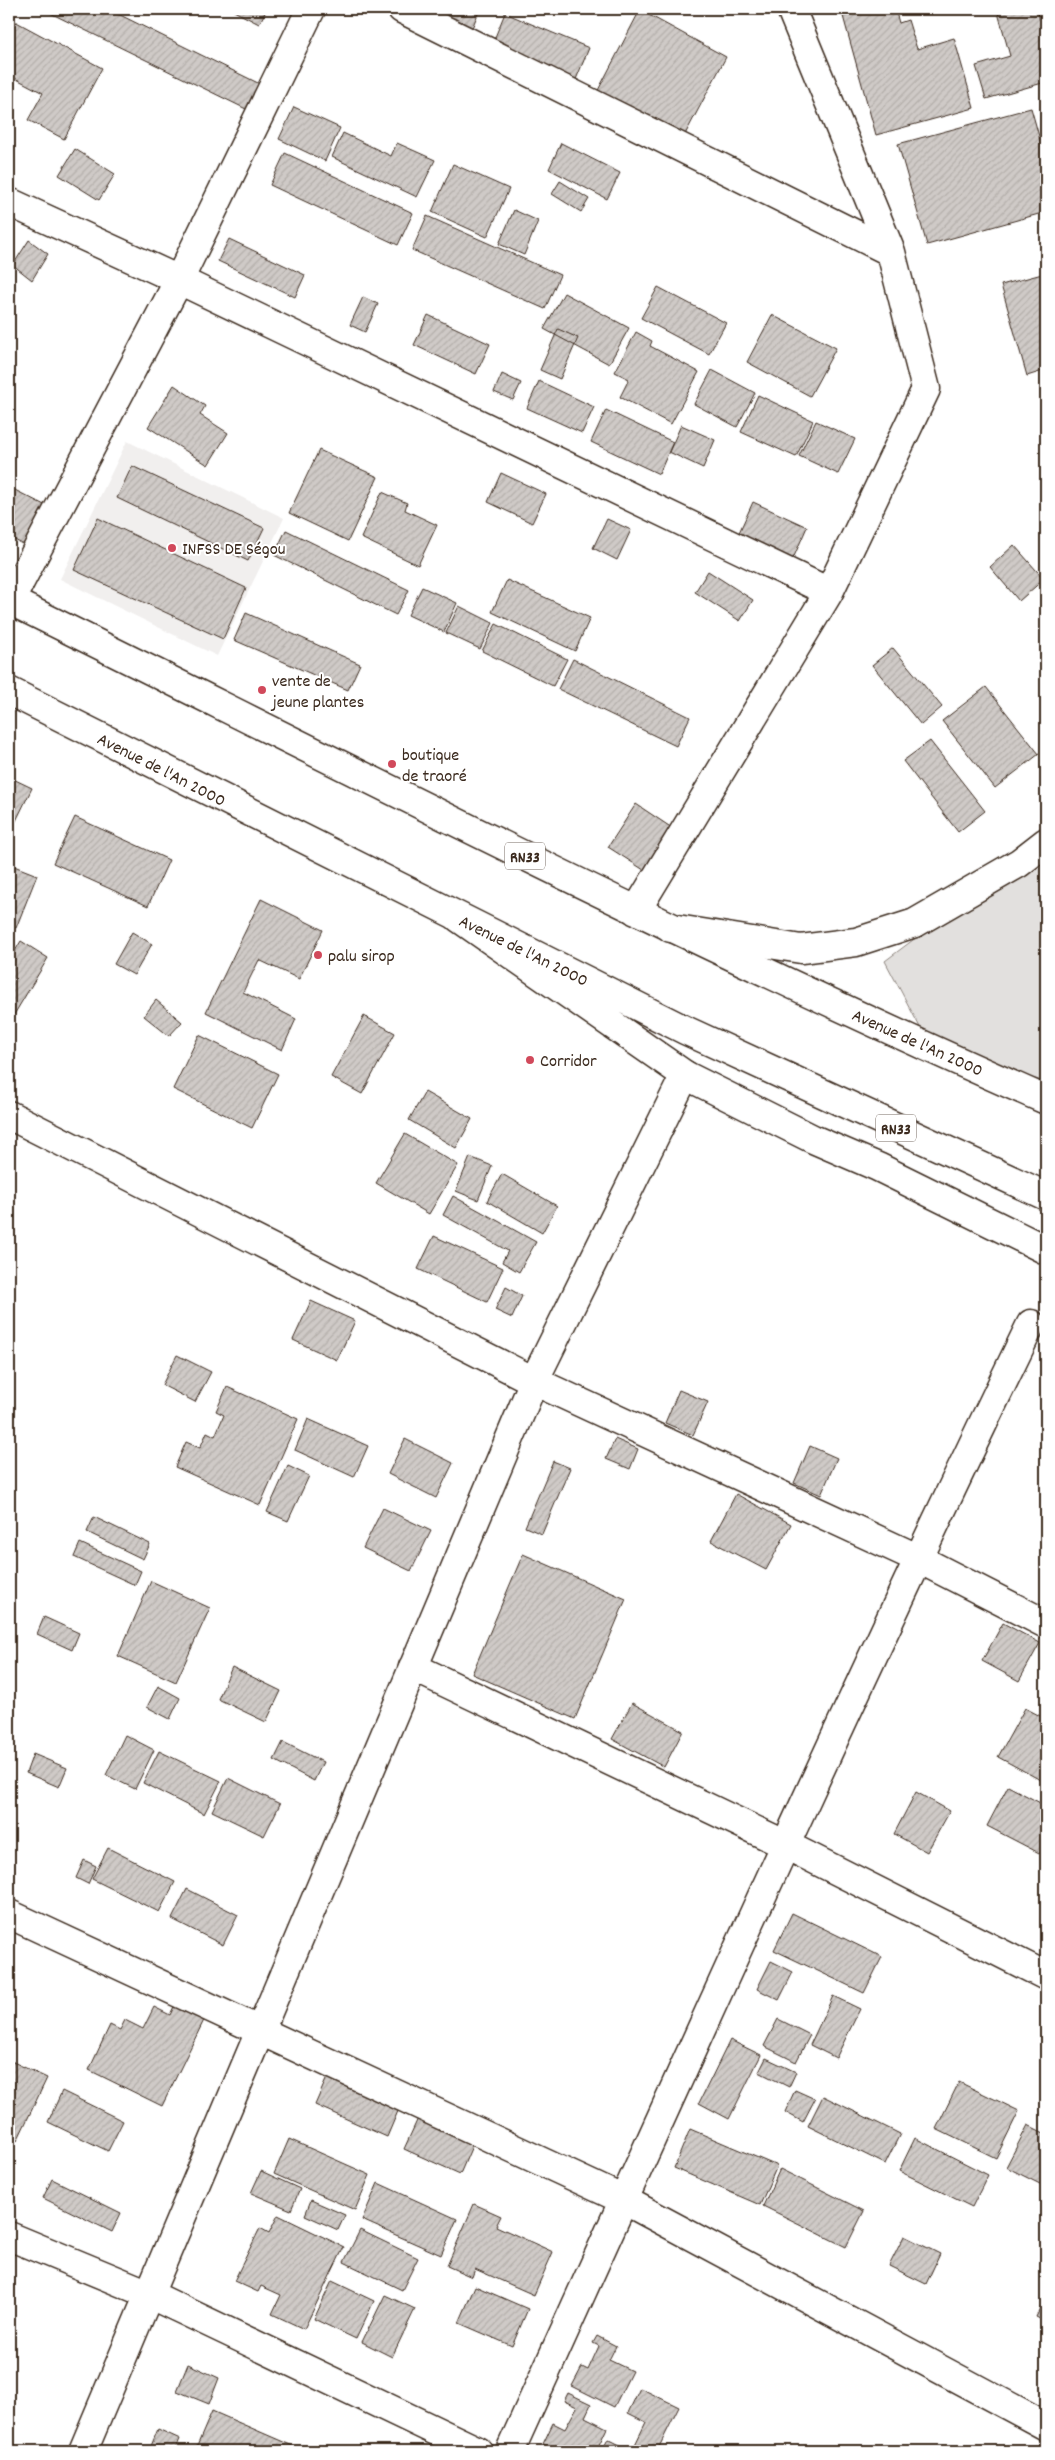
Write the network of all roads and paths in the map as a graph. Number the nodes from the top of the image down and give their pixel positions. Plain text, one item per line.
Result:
1 (311, 9) edge
2 (402, 9) edge
3 (791, 9) edge
4 (9, 202) edge
5 (891, 252) junction
6 (179, 280) junction
7 (829, 592) junction
8 (9, 601) edge
9 (9, 691) edge
10 (1046, 842) edge
11 (636, 911) junction
12 (459, 918) junction
13 (671, 928) junction
14 (685, 1075) junction
15 (1046, 1100) edge
16 (9, 1115) edge
17 (1046, 1196) edge
18 (1046, 1250) edge
19 (1030, 1324) dead end
20 (534, 1381) junction
21 (917, 1558) junction
22 (1046, 1624) edge
23 (413, 1667) junction
24 (784, 1844) junction
25 (9, 1914) edge
26 (1046, 1976) edge
27 (261, 2033) junction
28 (624, 2200) junction
29 (9, 2236) edge
30 (150, 2294) junction
31 (1046, 2426) edge
32 (83, 2451) edge
33 (478, 2451) edge
34 (510, 2451) edge

1 - 6 main road
2 - 5 main road
3 - 5 main road
4 - 6 main road
5 - 7 main road
6 - 7 main road
6 - 8 main road
7 - 11 main road
8 - 11 main road, Avenue de l'An 2000 / RN33
9 - 12 main road, Avenue de l'An 2000 / RN33
10 - 13 main road
11 - 13 main road, Avenue de l'An 2000 / RN33
12 - 14 main road
12 - 17 main road, Avenue de l'An 2000 / RN33
13 - 15 main road, Avenue de l'An 2000 / RN33
14 - 18 main road
14 - 20 main road
16 - 20 main road
19 - 21 main road
20 - 21 main road
20 - 23 main road
21 - 22 main road
21 - 24 main road
23 - 24 main road
23 - 27 main road
24 - 26 main road
24 - 28 main road
25 - 27 main road
27 - 28 main road
27 - 30 main road
28 - 31 main road
28 - 34 main road
29 - 30 main road
30 - 32 main road
30 - 33 main road

